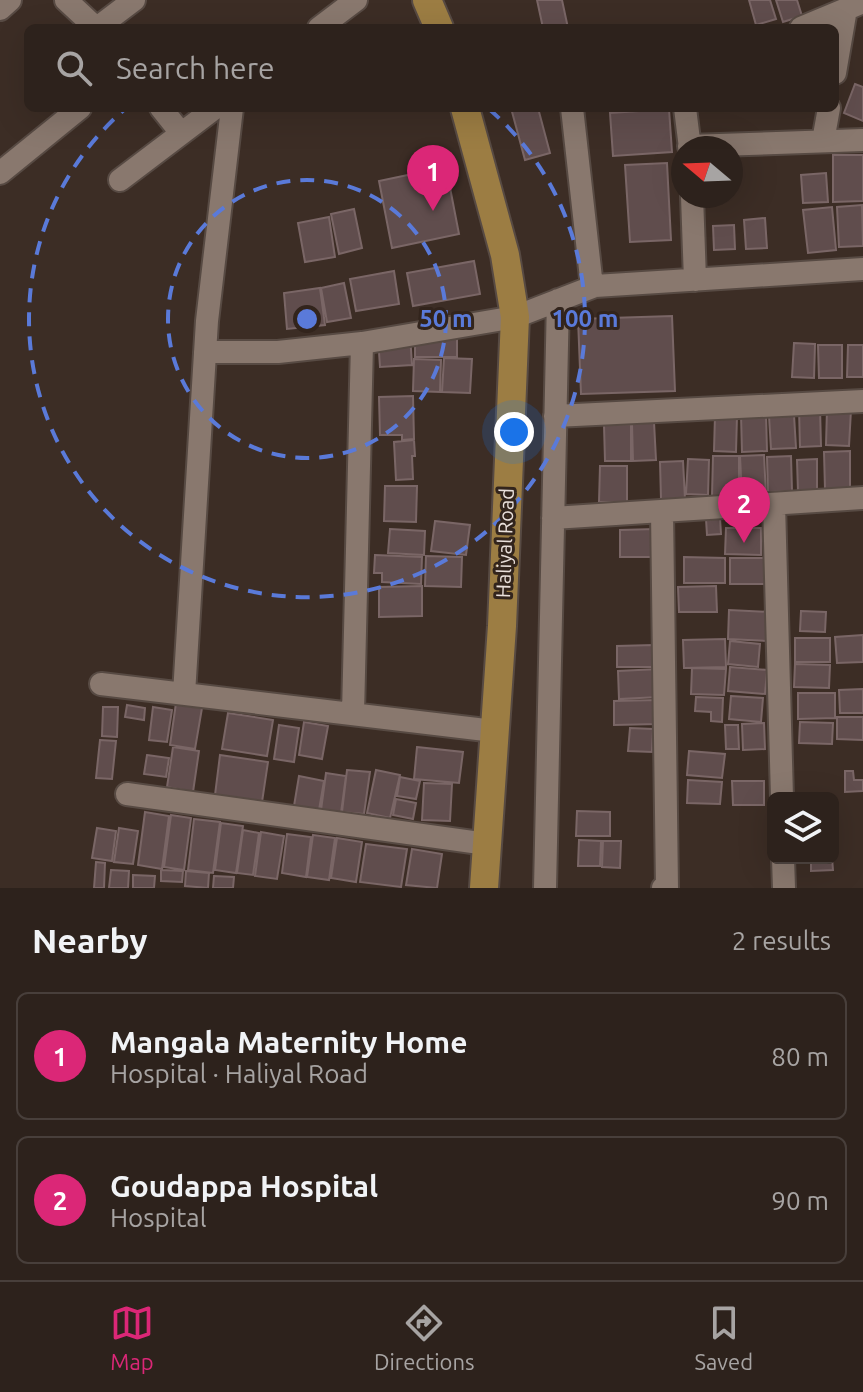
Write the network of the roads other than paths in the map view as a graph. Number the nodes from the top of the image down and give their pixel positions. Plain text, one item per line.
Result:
1 (10, 0) edge
2 (66, 0) edge
3 (134, 0) edge
4 (356, 0) edge
5 (427, 0) edge
6 (858, 3) edge
7 (0, 9) edge
8 (92, 24) edge
9 (101, 24) edge
10 (324, 24) edge
11 (437, 24) edge
12 (810, 24) edge
13 (839, 61) edge
14 (75, 112) edge
15 (164, 112) edge
16 (210, 112) edge
17 (232, 112) edge
18 (466, 112) edge
19 (572, 112) edge
20 (686, 112) edge
21 (828, 112) edge
22 (181, 133) junction
23 (689, 136) edge
24 (863, 140) edge
25 (823, 141) junction
26 (743, 145) edge
27 (0, 173) edge
28 (120, 180) dead end
29 (692, 208) edge
30 (863, 269) edge
31 (695, 280) junction
32 (592, 287) junction
33 (558, 300) junction
34 (515, 317) junction
35 (362, 343) junction
36 (205, 352) junction
37 (863, 401) edge
38 (555, 416) junction
39 (863, 498) edge
40 (774, 504) junction
41 (662, 511) junction
42 (553, 518) junction
43 (101, 684) dead end
44 (184, 694) junction
45 (353, 714) junction
46 (494, 731) junction
47 (782, 792) edge
48 (127, 794) dead end
49 (487, 844) junction
50 (783, 864) edge
51 (484, 888) edge
52 (545, 888) edge
53 (663, 888) edge
54 (784, 888) edge

1 - 7 street
2 - 8 street
3 - 9 street
4 - 10 street
5 - 11 main road
6 - 12 street
6 - 13 street
14 - 27 street
15 - 22 street
16 - 22 street
17 - 36 street
18 - 34 main road, Haliyal Road
19 - 32 street
20 - 23 street
21 - 25 street
22 - 28 street
24 - 25 street
25 - 26 street
29 - 31 street
30 - 31 street
31 - 32 street
32 - 33 street
33 - 34 street
33 - 38 street
34 - 35 street
34 - 46 main road, Haliyal Road
35 - 36 street
35 - 45 street
36 - 44 street
37 - 38 street
38 - 42 street
39 - 40 street
40 - 41 street
40 - 47 street
41 - 42 street
41 - 53 street
42 - 52 street
43 - 44 street
44 - 45 street
45 - 46 street
46 - 49 main road, Haliyal Road
48 - 49 street
49 - 51 main road, Haliyal Road
50 - 54 street

